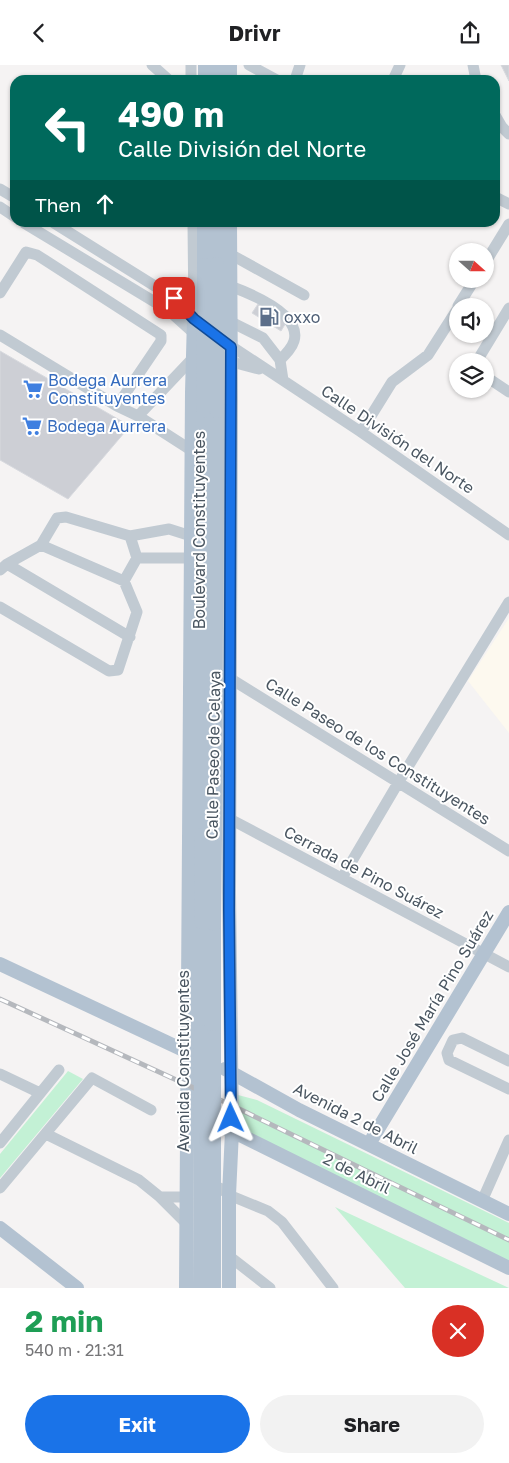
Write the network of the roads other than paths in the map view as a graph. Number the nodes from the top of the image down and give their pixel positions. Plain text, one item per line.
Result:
1 (152, 65) edge
2 (249, 65) edge
3 (163, 75) edge
4 (268, 75) edge
5 (500, 124) edge
6 (509, 134) edge
7 (509, 224) edge
8 (31, 227) edge
9 (53, 227) edge
10 (61, 227) edge
11 (193, 227) edge
12 (205, 227) edge
13 (216, 227) edge
14 (230, 227) edge
15 (48, 237) junction
16 (494, 248) edge
17 (230, 254) junction
18 (37, 255) junction
19 (210, 265) junction
20 (230, 286) junction
21 (193, 291) junction
22 (0, 293) edge
23 (304, 295) dead end
24 (509, 308) edge
25 (449, 321) edge
26 (231, 322) junction
27 (194, 326) junction
28 (0, 335) edge
29 (231, 347) junction
30 (482, 353) edge
31 (193, 358) junction
32 (280, 359) junction
33 (232, 362) junction
34 (268, 371) junction
35 (283, 380) junction
36 (494, 382) edge
37 (192, 392) junction
38 (509, 392) edge
39 (232, 398) junction
40 (117, 406) junction
41 (138, 416) junction
42 (362, 432) junction
43 (191, 450) junction
44 (509, 535) edge
45 (130, 536) junction
46 (191, 536) junction
47 (41, 545) junction
48 (137, 558) junction
49 (191, 559) junction
50 (3, 567) edge
51 (124, 581) junction
52 (509, 602) edge
53 (0, 607) edge
54 (130, 637) junction
55 (231, 679) junction
56 (398, 783) junction
57 (230, 819) junction
58 (202, 837) junction
59 (229, 841) junction
60 (509, 851) edge
61 (342, 878) junction
62 (188, 889) junction
63 (229, 892) junction
64 (509, 912) edge
65 (484, 955) junction
66 (0, 964) edge
67 (509, 967) edge
68 (188, 1021) junction
69 (208, 1035) junction
70 (230, 1038) junction
71 (188, 1052) junction
72 (509, 1061) edge
73 (59, 1070) dead end
74 (230, 1072) junction
75 (0, 1074) edge
76 (509, 1089) edge
77 (40, 1093) junction
78 (151, 1110) dead end
79 (188, 1113) junction
80 (232, 1131) junction
81 (46, 1134) junction
82 (509, 1140) edge
83 (0, 1143) edge
84 (369, 1144) junction
85 (0, 1188) edge
86 (186, 1194) junction
87 (228, 1195) junction
88 (160, 1197) junction
89 (482, 1201) junction
90 (509, 1214) edge
91 (186, 1223) junction
92 (0, 1228) edge
93 (228, 1256) junction
94 (509, 1268) edge
95 (77, 1288) edge
96 (186, 1288) edge
97 (200, 1288) edge
98 (214, 1288) edge
99 (229, 1288) edge
100 (270, 1288) edge
101 (333, 1288) edge

1 - 3 street
2 - 4 street
5 - 6 street
7 - 16 street
8 - 15 street
9 - 15 street
10 - 27 street
11 - 21 street, Calle Paseo de Celaya
12 - 19 main road, Boulevard Constituyentes
13 - 19 main road, Boulevard Constituyentes
14 - 17 main road, Calle Paseo de Celaya
15 - 18 street
15 - 27 street
17 - 20 main road, Calle Paseo de Celaya
17 - 23 street
18 - 22 street
18 - 40 street
19 - 58 main road, Boulevard Constituyentes, bridge
20 - 21 street
20 - 26 main road, Calle Paseo de Celaya
20 - 32 street
21 - 27 street, Calle Paseo de Celaya
24 - 30 street
25 - 42 street
26 - 29 main road, Calle Paseo de Celaya
26 - 32 street
27 - 29 street, Calle División del Norte
27 - 31 main road, Calle Paseo de Celaya
27 - 33 street, Calle División del Norte
28 - 40 street
29 - 33 main road, Calle Paseo de Celaya
29 - 34 street, Calle División del Norte
31 - 37 main road, Calle Paseo de Celaya
31 - 41 street
32 - 35 street
33 - 34 street, Calle División del Norte
33 - 39 main road, Calle Paseo de Celaya
34 - 35 street, Calle División del Norte
35 - 42 street, Calle División del Norte
36 - 38 street
37 - 39 street
37 - 43 main road, Calle Paseo de Celaya
39 - 55 main road, Calle Paseo de Celaya
40 - 41 street
41 - 43 street
42 - 44 street, Calle División del Norte
43 - 46 main road, Calle Paseo de Celaya
45 - 46 street
45 - 47 street
45 - 48 street
46 - 49 main road, Calle Paseo de Celaya
47 - 50 street
47 - 51 street
48 - 49 street
48 - 51 street
49 - 58 main road, Calle Paseo de Celaya
50 - 54 street
51 - 54 street
52 - 56 street
53 - 54 street
55 - 56 street, Calle Paseo de los Constituyentes
55 - 57 main road, Calle Paseo de Celaya
56 - 60 street, Calle Paseo de los Constituyentes
56 - 61 street
57 - 59 main road, Calle Paseo de Celaya
57 - 61 street, Cerrada de Pino Suárez
58 - 59 street
58 - 62 main road, Calle Paseo de Celaya
58 - 69 main road, Avenida Constituyentes, bridge
59 - 63 main road, Calle Paseo de Celaya
61 - 65 street, Cerrada de Pino Suárez
62 - 63 street
62 - 68 main road, Calle Paseo de Celaya
63 - 70 main road, Calle Paseo de Celaya
64 - 65 main road, Calle José María Pino Suárez
65 - 67 street, Cerrada de Pino Suárez
65 - 84 main road, Calle José María Pino Suárez
66 - 71 main road, Avenida 2 de Abril
68 - 70 street
68 - 71 main road, Calle Paseo de Celaya
69 - 97 main road, Avenida Constituyentes, bridge
69 - 98 main road, Avenida Constituyentes, bridge
70 - 74 main road, Calle Paseo de Celaya
71 - 74 main road, Avenida 2 de Abril
71 - 79 main road, Calle Paseo de Celaya
72 - 76 street
73 - 77 street
74 - 80 main road, Calle Paseo de Celaya
74 - 84 main road, Avenida 2 de Abril
75 - 77 street
77 - 83 street
78 - 81 street
79 - 80 main road, 2 de Abril
79 - 86 main road, Calle Paseo de Celaya
80 - 87 main road, Calle Paseo de Celaya
80 - 94 main road, 2 de Abril
81 - 85 street
81 - 88 street
82 - 89 street
84 - 89 main road, Avenida 2 de Abril
86 - 87 street
86 - 88 street
86 - 91 main road, Calle Paseo de Celaya
87 - 93 main road, Calle Paseo de Celaya
87 - 101 street
88 - 91 street
89 - 90 main road, Avenida 2 de Abril
91 - 96 main road, Calle Paseo de Celaya
92 - 95 main road
93 - 99 main road, Calle Paseo de Celaya
93 - 100 street

